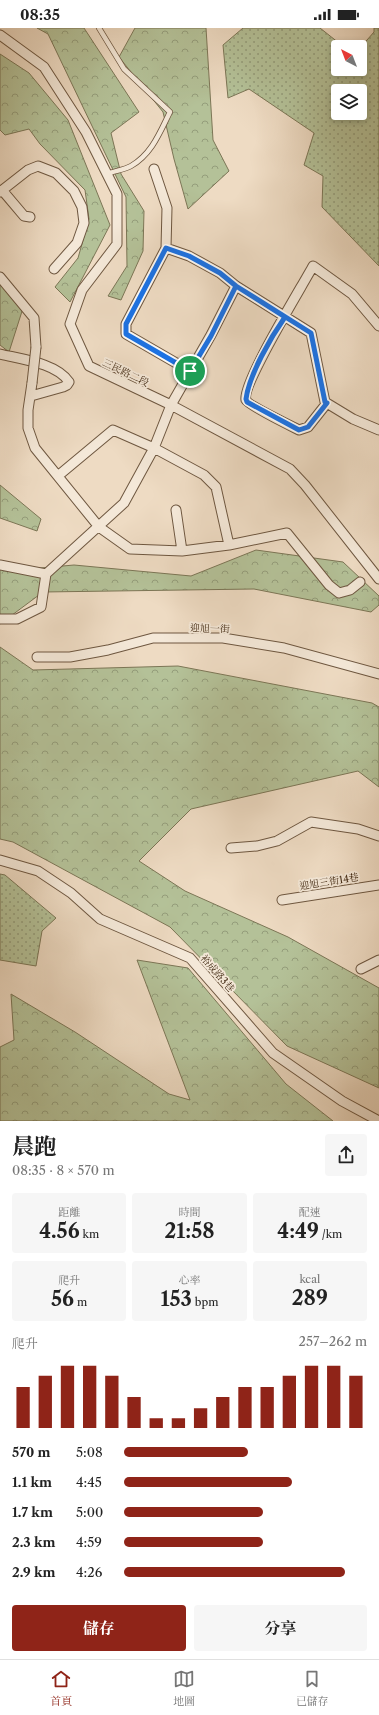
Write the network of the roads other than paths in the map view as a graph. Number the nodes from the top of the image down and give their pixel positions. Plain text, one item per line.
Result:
1 (99, 28) edge
2 (0, 35) edge
3 (154, 169) dead end
4 (107, 174) junction
5 (1, 191) edge
6 (30, 217) dead end
7 (166, 248) junction
8 (54, 270) dead end
9 (0, 277) edge
10 (236, 286) junction
11 (285, 317) junction
12 (379, 326) edge
13 (0, 354) edge
14 (190, 371) junction
15 (31, 396) junction
16 (327, 403) junction
17 (171, 405) junction
18 (379, 430) edge
19 (154, 448) junction
20 (59, 475) junction
21 (176, 510) dead end
22 (99, 527) junction
23 (229, 545) junction
24 (182, 551) junction
25 (0, 565) edge
26 (46, 574) junction
27 (379, 579) edge
28 (360, 582) dead end
29 (0, 619) edge
30 (37, 657) dead end
31 (379, 674) edge
32 (379, 836) edge
33 (231, 848) dead end
34 (0, 860) edge
35 (379, 884) edge
36 (282, 900) dead end
37 (379, 960) edge
38 (361, 970) dead end
39 (379, 1121) edge

1 - 4 lane
2 - 4 street, 三民路二段
3 - 7 street
4 - 17 street, 三民路二段
5 - 6 street
5 - 8 street
7 - 10 street
7 - 14 street
9 - 15 street, bridge
10 - 11 street
10 - 14 street
11 - 12 street
11 - 16 street
11 - 16 street
13 - 15 street
14 - 17 street
15 - 20 street
16 - 18 street
17 - 19 street
17 - 27 street, 三民路二段
19 - 20 street
19 - 22 street
19 - 23 street
20 - 22 street
21 - 24 street
22 - 24 street
22 - 26 street
23 - 24 street
23 - 28 street
25 - 26 street
26 - 29 street
30 - 31 street, 迎旭一街
32 - 33 street
34 - 39 street, 裕成路3巷
35 - 36 street, 迎旭三街14巷
37 - 38 street

